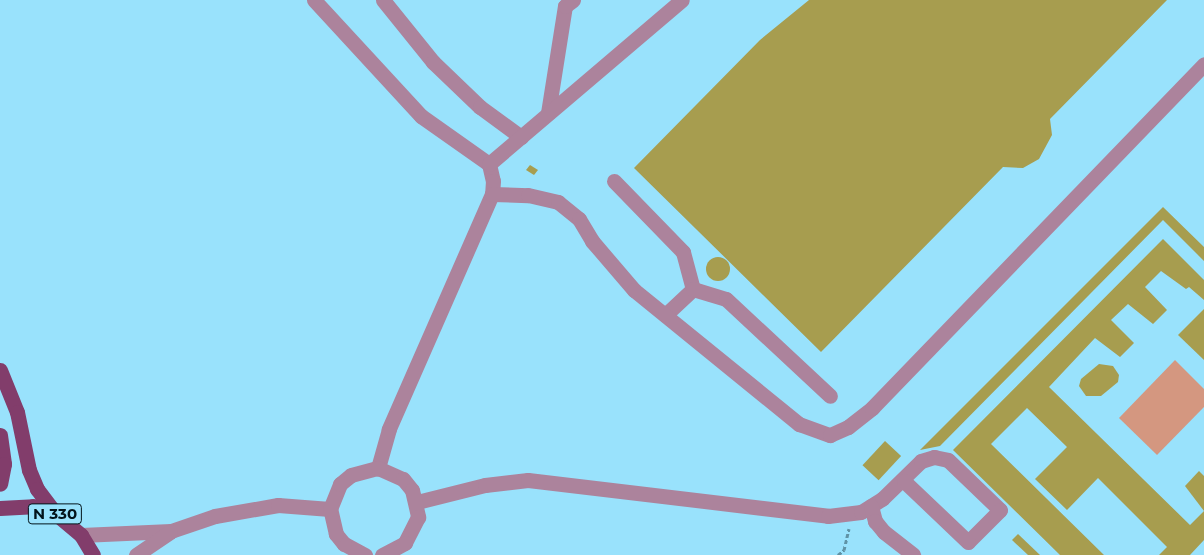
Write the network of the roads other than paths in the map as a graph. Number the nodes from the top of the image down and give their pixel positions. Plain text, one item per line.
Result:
1 (314, 0) edge
2 (383, 0) edge
3 (573, 0) edge
4 (682, 0) edge
5 (1204, 64) edge
6 (548, 113) junction
7 (521, 137) junction
8 (489, 164) junction
9 (614, 181) dead end
10 (492, 194) junction
11 (693, 289) junction
12 (665, 315) junction
13 (0, 370) edge
14 (830, 396) dead end
15 (0, 435) edge
16 (378, 468) junction
17 (904, 481) junction
18 (0, 484) edge
19 (417, 502) junction
20 (871, 506) junction
21 (0, 508) edge
22 (330, 509) junction
23 (56, 514) junction
24 (170, 531) junction
25 (81, 535) junction
26 (93, 555) edge
27 (136, 555) edge
28 (365, 555) edge
29 (382, 555) edge
30 (913, 555) edge

1 - 8 street
2 - 7 street
3 - 6 street
4 - 6 street
5 - 12 street
6 - 7 street
7 - 8 street
8 - 10 street
9 - 11 street
10 - 12 street
10 - 16 street
11 - 12 street
11 - 14 street
13 - 23 main road, N 330
15 - 18 main road
16 - 19 street
16 - 22 street
17 - 17 street
17 - 20 street
19 - 20 street
19 - 29 street
20 - 30 street
21 - 23 main road, N 330
22 - 24 street
22 - 28 street
23 - 25 main road, N 330
24 - 25 street
24 - 27 street
25 - 26 main road, N 330

